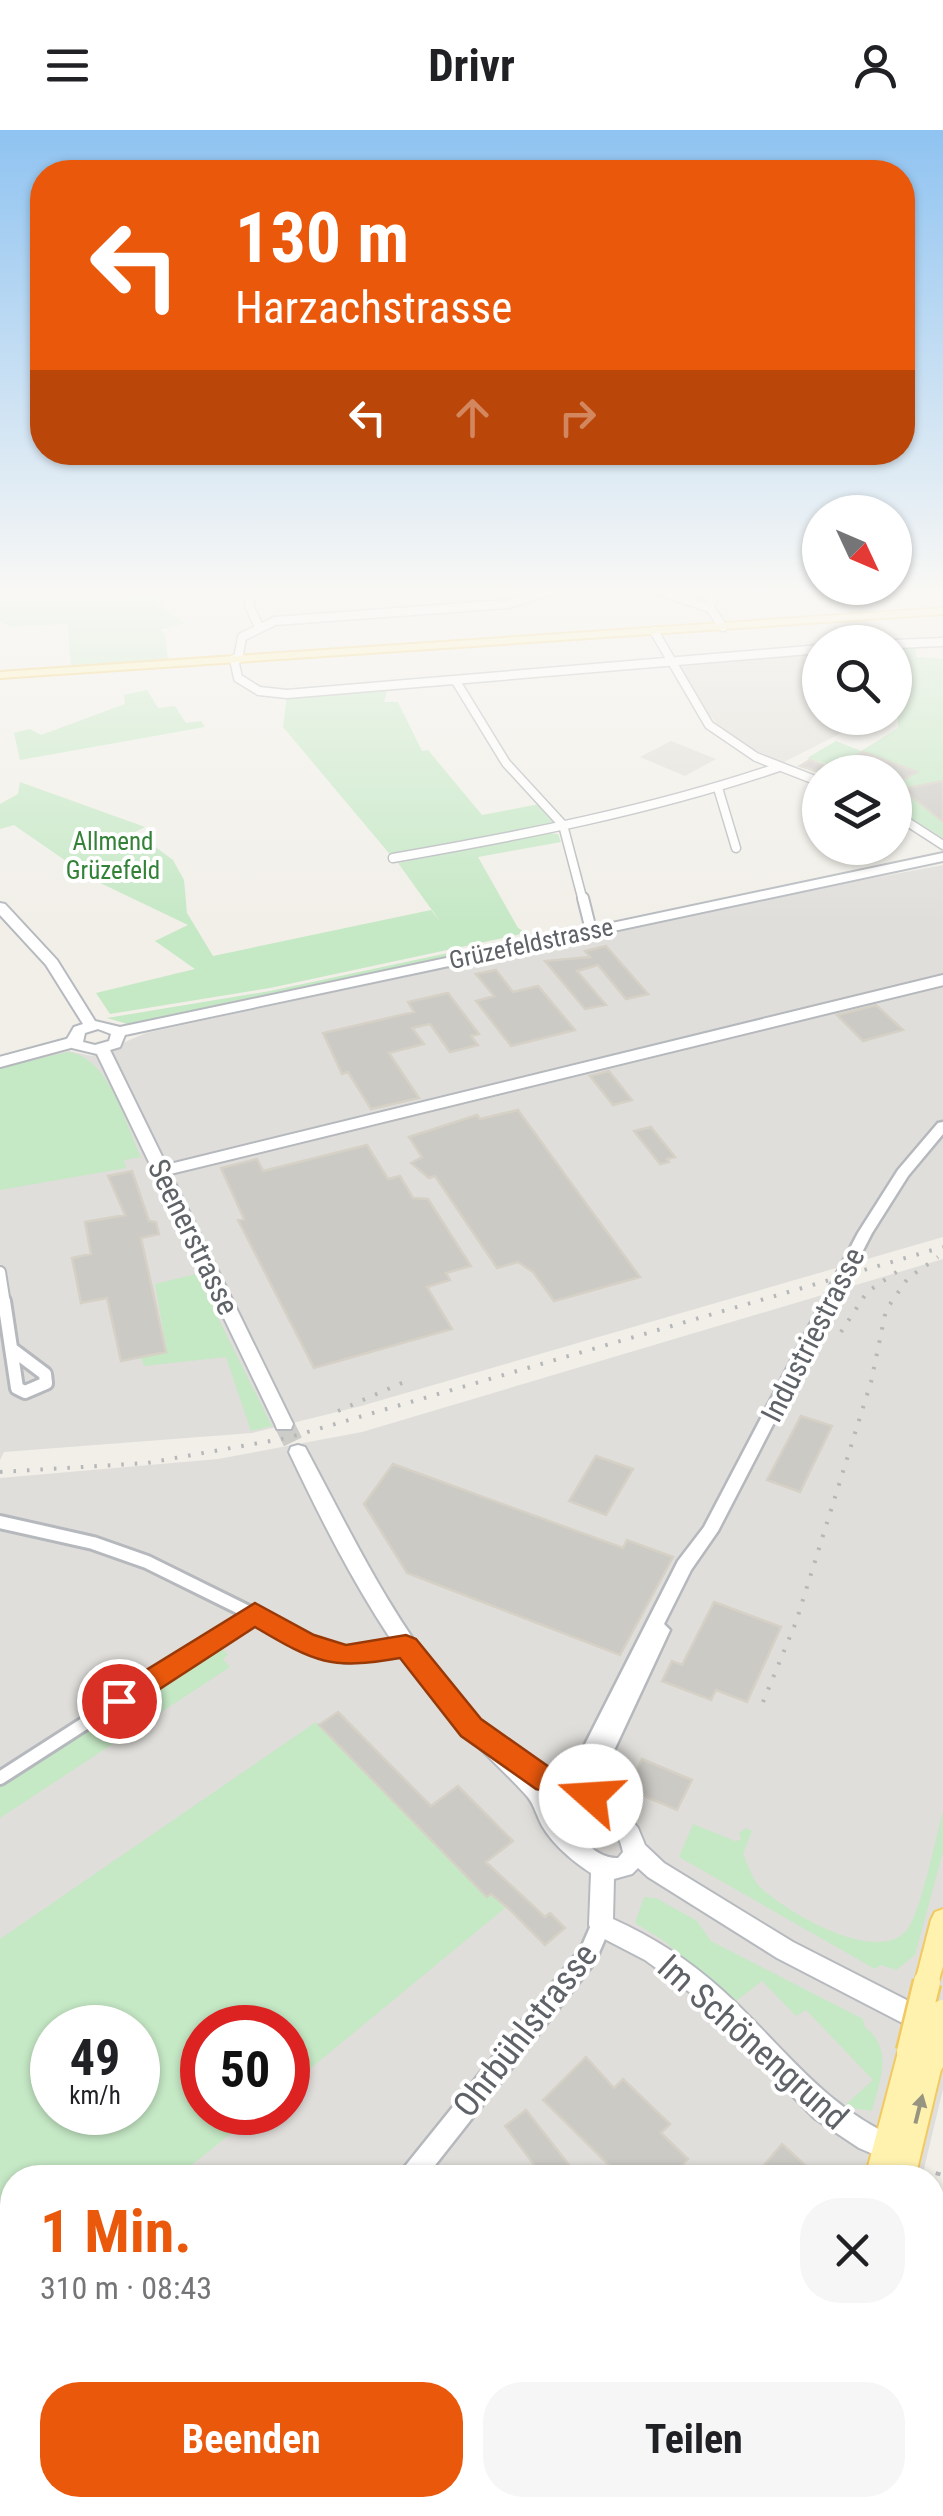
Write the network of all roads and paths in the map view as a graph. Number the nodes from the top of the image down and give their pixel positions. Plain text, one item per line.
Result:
1 (469, 701) edge
2 (694, 701) edge
3 (779, 766) junction
4 (802, 775) edge
5 (718, 788) junction
6 (563, 825) junction
7 (912, 825) edge
8 (943, 846) edge
9 (736, 848) dead end
10 (943, 857) edge
11 (393, 858) dead end
12 (0, 906) edge
13 (590, 930) junction
14 (943, 980) edge
15 (92, 1025) junction
16 (120, 1032) junction
17 (74, 1042) junction
18 (102, 1049) junction
19 (0, 1062) edge
20 (943, 1126) edge
21 (162, 1171) junction
22 (0, 1272) edge
23 (14, 1350) dead end
24 (284, 1424) tunnel mouth
25 (298, 1452) tunnel mouth
26 (0, 1522) edge
27 (255, 1614) junction
28 (406, 1646) junction
29 (0, 1778) edge
30 (567, 1792) junction
31 (621, 1863) junction
32 (943, 1920) edge
33 (602, 1924) junction
34 (943, 2013) edge
35 (943, 2031) edge
36 (921, 2057) junction
37 (898, 2160) edge
38 (420, 2165) edge

1 - 6 street
2 - 3 street
3 - 4 street
3 - 5 street
5 - 6 street
5 - 9 street
6 - 11 street
6 - 13 street
7 - 8 street
10 - 13 main road, Grüzefeldstrasse
12 - 15 main road
13 - 16 main road, Grüzefeldstrasse
14 - 21 street
15 - 16 main road
15 - 17 main road
16 - 18 main road
17 - 18 main road
17 - 19 street
18 - 21 main road, Seenerstrasse
20 - 30 street, Industriestrasse
21 - 24 main road, Seenerstrasse
22 - 23 street
25 - 28 main road
26 - 27 street
27 - 28 street
27 - 29 street
28 - 30 main road
30 - 31 main road
30 - 31 main road
31 - 33 main road, Ohrbühlstrasse
31 - 35 main road
32 - 36 main road, bridge
33 - 37 main road, Im Schönengrund
33 - 38 street, Ohrbühlstrasse
34 - 36 main road, bridge
36 - 37 main road

